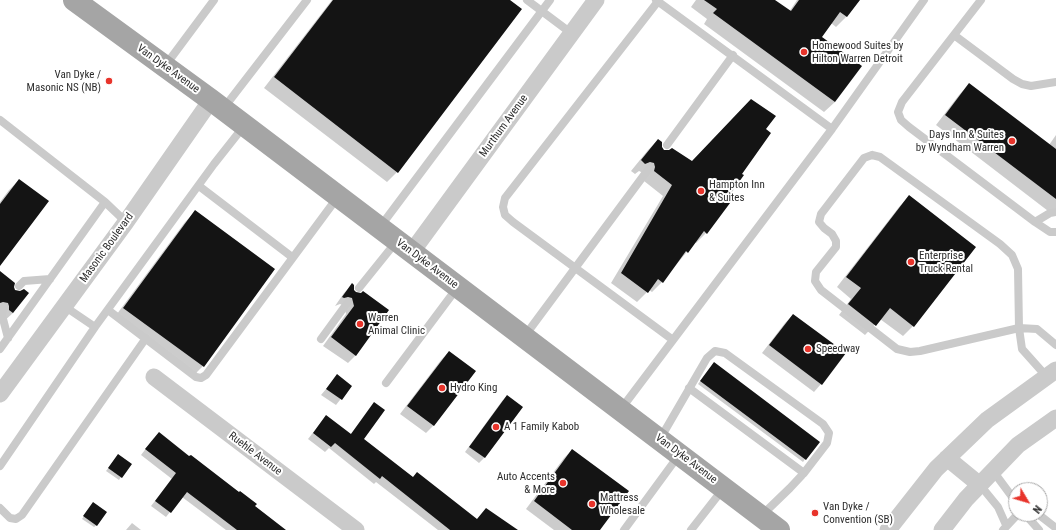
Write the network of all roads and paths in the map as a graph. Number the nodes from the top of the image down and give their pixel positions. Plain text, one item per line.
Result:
1 (74, 0) edge
2 (214, 0) edge
3 (306, 0) edge
4 (527, 0) edge
5 (550, 0) edge
6 (596, 0) edge
7 (658, 0) edge
8 (924, 0) edge
9 (981, 0) edge
10 (542, 11) junction
11 (571, 33) junction
12 (954, 35) junction
13 (733, 55) junction
14 (165, 66) junction
15 (1056, 82) edge
16 (217, 105) junction
17 (0, 120) edge
18 (244, 126) junction
19 (832, 129) junction
20 (667, 145) dead end
21 (650, 167) dead end
22 (198, 186) junction
23 (338, 197) junction
24 (105, 202) junction
25 (1056, 212) edge
26 (126, 222) junction
27 (1035, 222) junction
28 (1056, 232) edge
29 (395, 241) junction
30 (292, 257) junction
31 (575, 268) junction
32 (50, 279) junction
33 (19, 286) dead end
34 (457, 287) junction
35 (359, 288) dead end
36 (348, 302) dead end
37 (64, 306) junction
38 (4, 307) dead end
39 (108, 310) junction
40 (95, 327) junction
41 (1019, 328) junction
42 (524, 337) junction
43 (8, 338) junction
44 (146, 338) junction
45 (321, 339) dead end
46 (673, 340) junction
47 (1056, 345) edge
48 (0, 349) edge
49 (1052, 374) edge
50 (154, 378) dead end
51 (386, 383) dead end
52 (689, 388) junction
53 (0, 394) edge
54 (620, 410) junction
55 (1056, 418) edge
56 (659, 440) junction
57 (679, 454) junction
58 (947, 458) junction
59 (0, 466) edge
60 (993, 471) junction
61 (804, 473) junction
62 (980, 485) junction
63 (724, 488) junction
64 (1008, 491) edge
65 (0, 508) edge
66 (761, 516) junction
67 (1032, 522) edge
68 (1048, 522) edge
69 (1005, 528) edge
70 (1056, 528) edge
71 (356, 530) edge
72 (624, 530) edge
73 (691, 530) edge
74 (779, 530) edge
75 (888, 530) edge
76 (942, 530) edge
77 (1039, 530) edge

1 - 14 main road, Van Dyke Avenue
2 - 14 lane
3 - 16 lane
4 - 10 lane
5 - 10 lane
6 - 11 street, Murthum Avenue
7 - 13 lane
7 - 31 lane
8 - 19 lane
9 - 12 lane
10 - 11 lane
10 - 29 lane
11 - 29 street, Murthum Avenue
12 - 15 lane
12 - 27 lane
13 - 19 lane
13 - 20 lane
14 - 16 main road, Van Dyke Avenue
16 - 18 main road, Van Dyke Avenue
16 - 26 street, Masonic Boulevard
17 - 24 lane
18 - 22 lane
18 - 23 main road, Van Dyke Avenue
19 - 46 lane
21 - 31 lane
22 - 30 lane
22 - 39 lane
23 - 29 main road, Van Dyke Avenue
23 - 30 lane
24 - 26 lane
24 - 32 lane
25 - 27 lane
26 - 37 street, Masonic Boulevard
27 - 28 lane
29 - 34 main road, Van Dyke Avenue
29 - 35 lane
30 - 44 lane
31 - 42 lane
31 - 46 lane
32 - 33 lane
32 - 43 lane
34 - 42 main road, Van Dyke Avenue
34 - 51 lane
36 - 45 lane
37 - 40 lane
37 - 53 street, Masonic Boulevard
38 - 43 lane
39 - 40 lane
39 - 44 lane
40 - 59 lane
41 - 41 lane
41 - 47 lane
41 - 49 lane
42 - 54 main road, Van Dyke Avenue
43 - 48 lane
44 - 65 lane
46 - 54 lane
49 - 58 street
50 - 71 street, Ruehle Avenue
52 - 56 lane
52 - 61 lane
52 - 61 lane
54 - 56 main road, Van Dyke Avenue
55 - 60 street
56 - 57 main road, Van Dyke Avenue
57 - 63 main road, Van Dyke Avenue
57 - 72 lane
58 - 62 street
58 - 75 street
60 - 62 street
60 - 64 lane
61 - 66 lane
62 - 69 lane
62 - 76 street
63 - 66 main road, Van Dyke Avenue
63 - 73 lane
66 - 74 main road, Van Dyke Avenue
67 - 77 lane
68 - 70 lane

